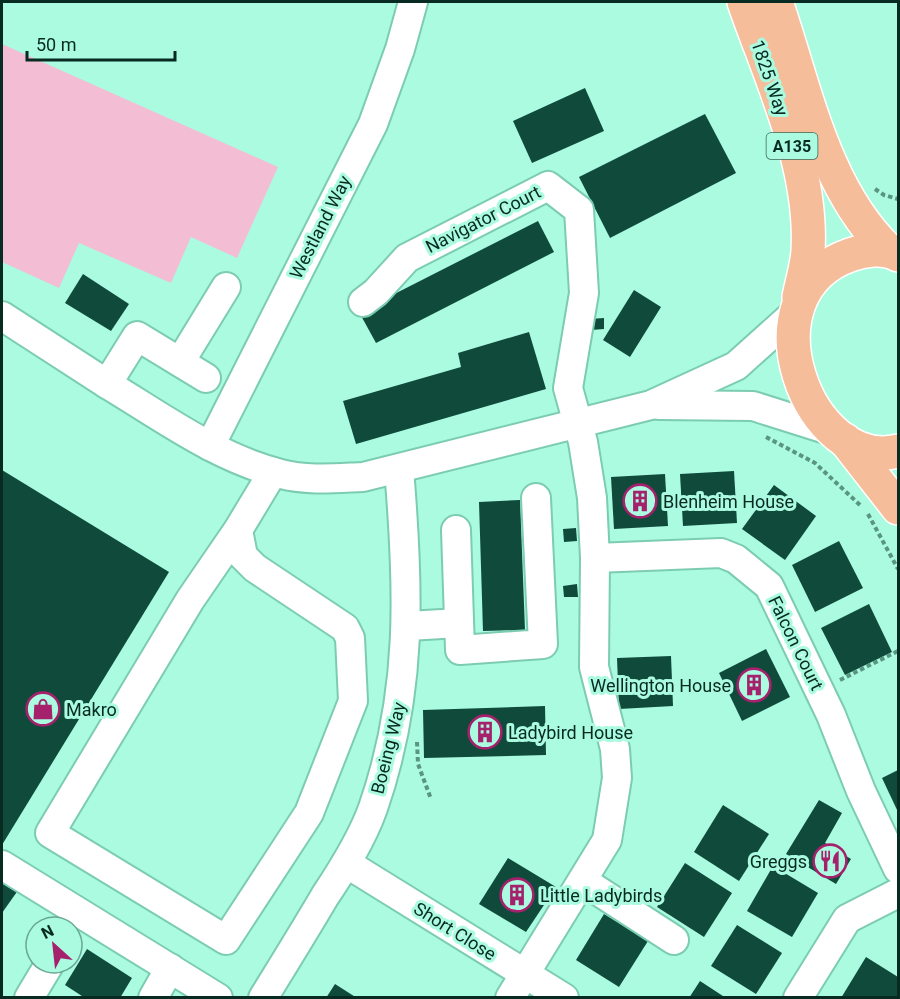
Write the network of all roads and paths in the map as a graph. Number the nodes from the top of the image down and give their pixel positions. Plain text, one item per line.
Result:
1 (413, 2) edge
2 (744, 2) edge
3 (776, 2) edge
4 (896, 253) edge
5 (226, 286) dead end
6 (363, 302) dead end
7 (797, 305) junction
8 (2, 316) edge
9 (180, 362) junction
10 (206, 378) dead end
11 (107, 384) junction
12 (651, 405) junction
13 (578, 422) junction
14 (759, 433) dead end
15 (838, 436) junction
16 (210, 446) junction
17 (898, 451) edge
18 (399, 469) junction
19 (273, 472) junction
20 (536, 498) dead end
21 (898, 508) edge
22 (238, 530) junction
23 (456, 530) dead end
24 (595, 558) junction
25 (898, 569) edge
26 (459, 623) junction
27 (408, 626) junction
28 (898, 651) edge
29 (819, 690) junction
30 (395, 720) junction
31 (431, 799) dead end
32 (346, 863) junction
33 (2, 865) edge
34 (898, 869) edge
35 (583, 881) junction
36 (898, 893) edge
37 (674, 940) dead end
38 (170, 968) junction
39 (524, 974) junction
40 (43, 975) edge
41 (29, 998) edge
42 (153, 998) edge
43 (218, 998) edge
44 (263, 998) edge
45 (510, 998) edge
46 (564, 998) edge
47 (798, 998) edge

1 - 16 street, Westland Way
2 - 7 main road, 1825 Way / A135
3 - 4 main road, 1825 Way / A135
4 - 7 main road, A135
5 - 9 street
6 - 13 street, Navigator Court
7 - 12 street
7 - 15 main road, A135
8 - 11 street
9 - 10 street
9 - 11 street
11 - 16 street
12 - 13 street
12 - 15 street
13 - 18 street
13 - 24 street
14 - 25 path
15 - 17 main road
15 - 21 main road, A135
16 - 19 street
18 - 19 street
18 - 27 street, Boeing Way
19 - 22 street
20 - 26 street
22 - 22 street
23 - 26 street
24 - 29 street, Falcon Court
24 - 35 street
26 - 27 street
27 - 30 street, Boeing Way
28 - 29 path
29 - 34 street, Falcon Court
30 - 31 path
30 - 32 street, Boeing Way
32 - 39 street, Short Close
32 - 44 street, Boeing Way
33 - 38 street
35 - 37 street
35 - 39 street
36 - 47 street
38 - 42 street
38 - 43 street
39 - 45 street
39 - 46 street, Short Close
40 - 41 street

